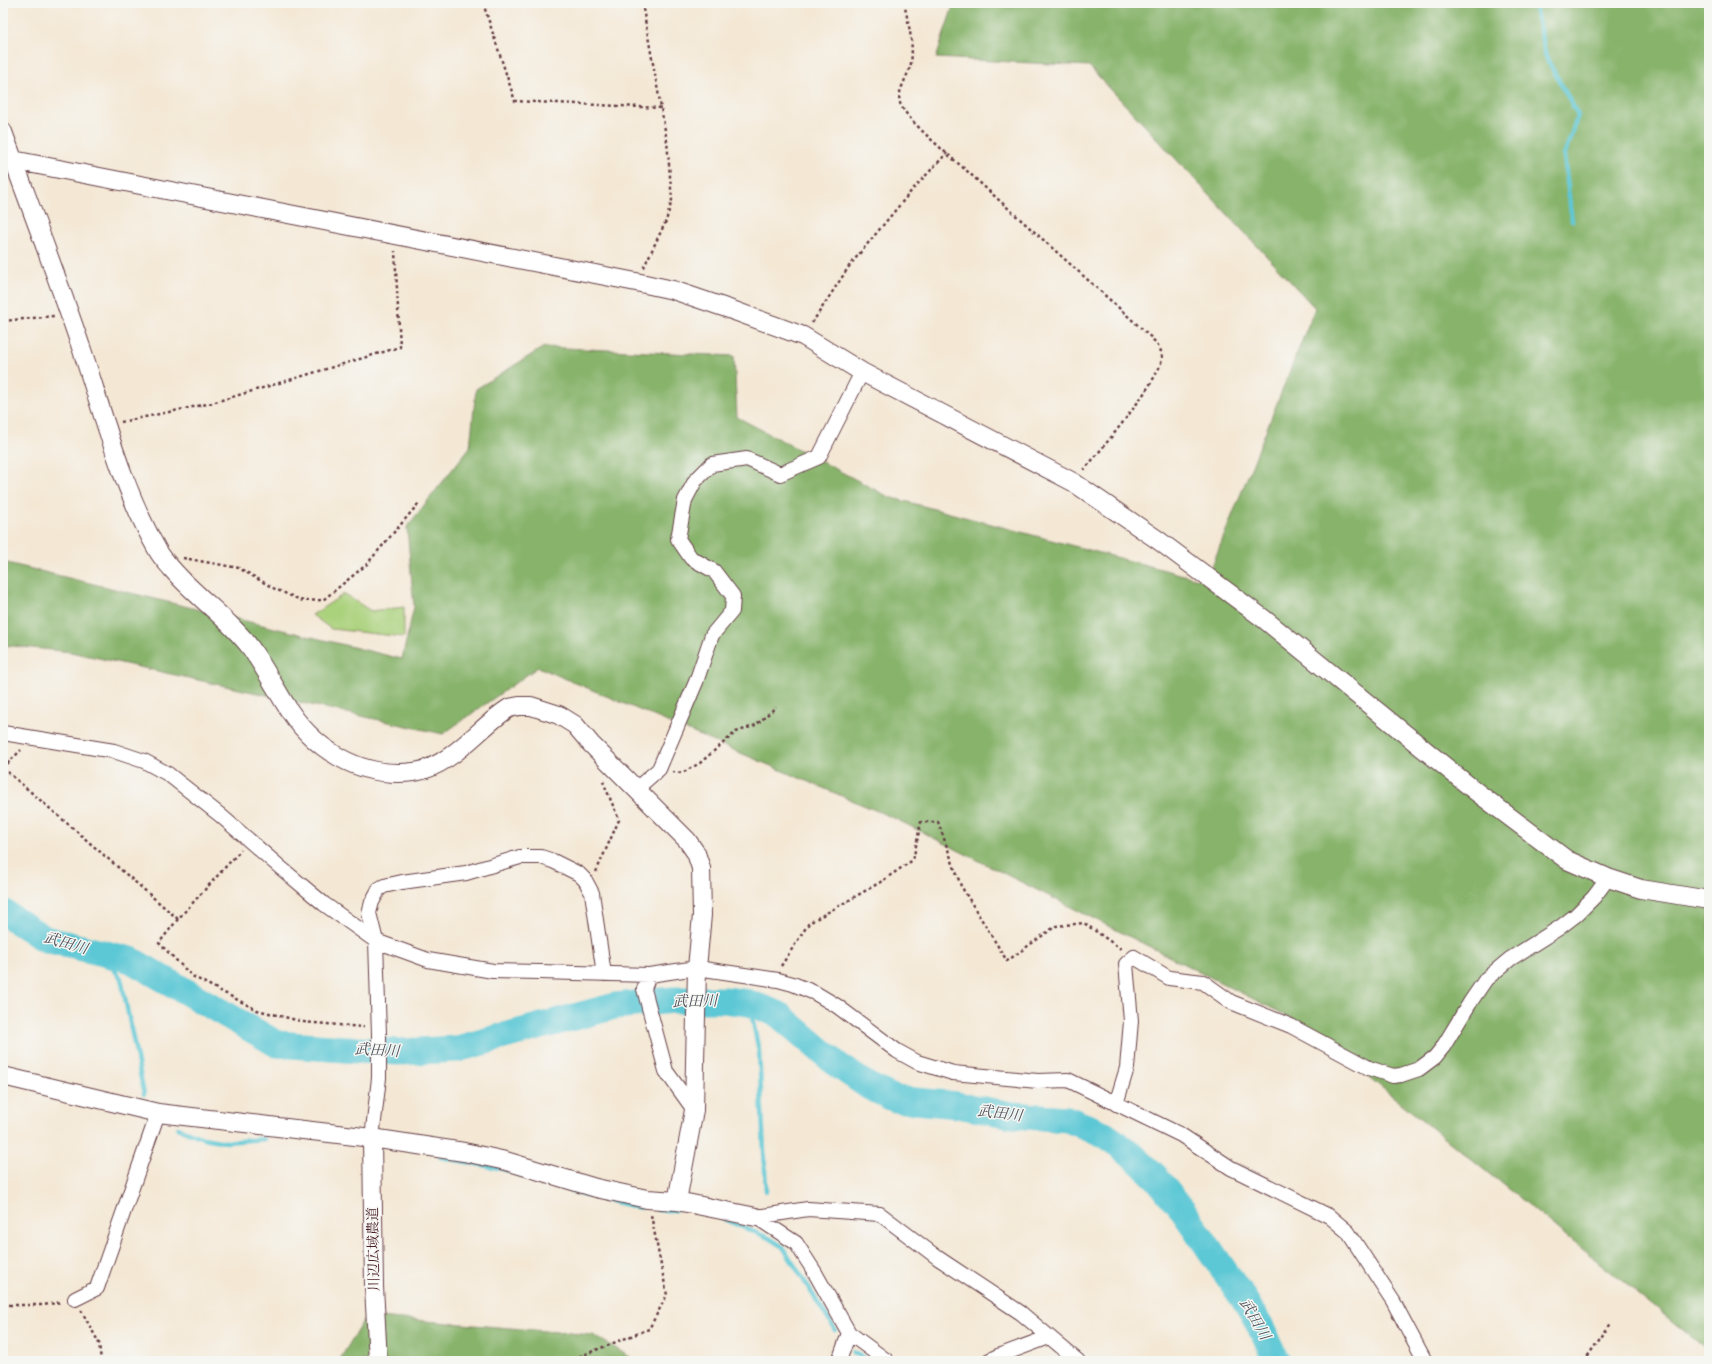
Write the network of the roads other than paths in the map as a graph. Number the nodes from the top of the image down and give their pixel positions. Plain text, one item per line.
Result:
1 (3, 132) edge
2 (8, 159) edge
3 (862, 372) junction
4 (3, 733) edge
5 (636, 789) junction
6 (1608, 878) junction
7 (1709, 900) edge
8 (376, 941) junction
9 (604, 974) junction
10 (650, 975) junction
11 (697, 975) junction
12 (3, 1076) edge
13 (1116, 1104) junction
14 (694, 1110) junction
15 (158, 1113) junction
16 (372, 1138) junction
17 (677, 1201) junction
18 (756, 1217) junction
19 (75, 1299) road end
20 (849, 1333) junction
21 (1049, 1337) junction
22 (378, 1361) edge
23 (839, 1361) edge
24 (887, 1361) edge
25 (988, 1361) edge
26 (1078, 1361) edge
27 (1425, 1361) edge

1 - 2 street
2 - 3 street
2 - 5 street
3 - 5 street
3 - 6 street
4 - 8 street
5 - 11 street
6 - 7 street
6 - 13 street
8 - 9 street
8 - 9 street
8 - 16 street
9 - 10 street
10 - 11 street
10 - 14 street
11 - 13 street
11 - 14 street
12 - 15 street
13 - 27 street
14 - 17 street
15 - 16 street
15 - 19 street
16 - 17 street
16 - 22 street, 川辺広域農道
17 - 18 street
18 - 20 street
18 - 21 street
20 - 23 street
20 - 24 street
21 - 25 street
21 - 26 street

